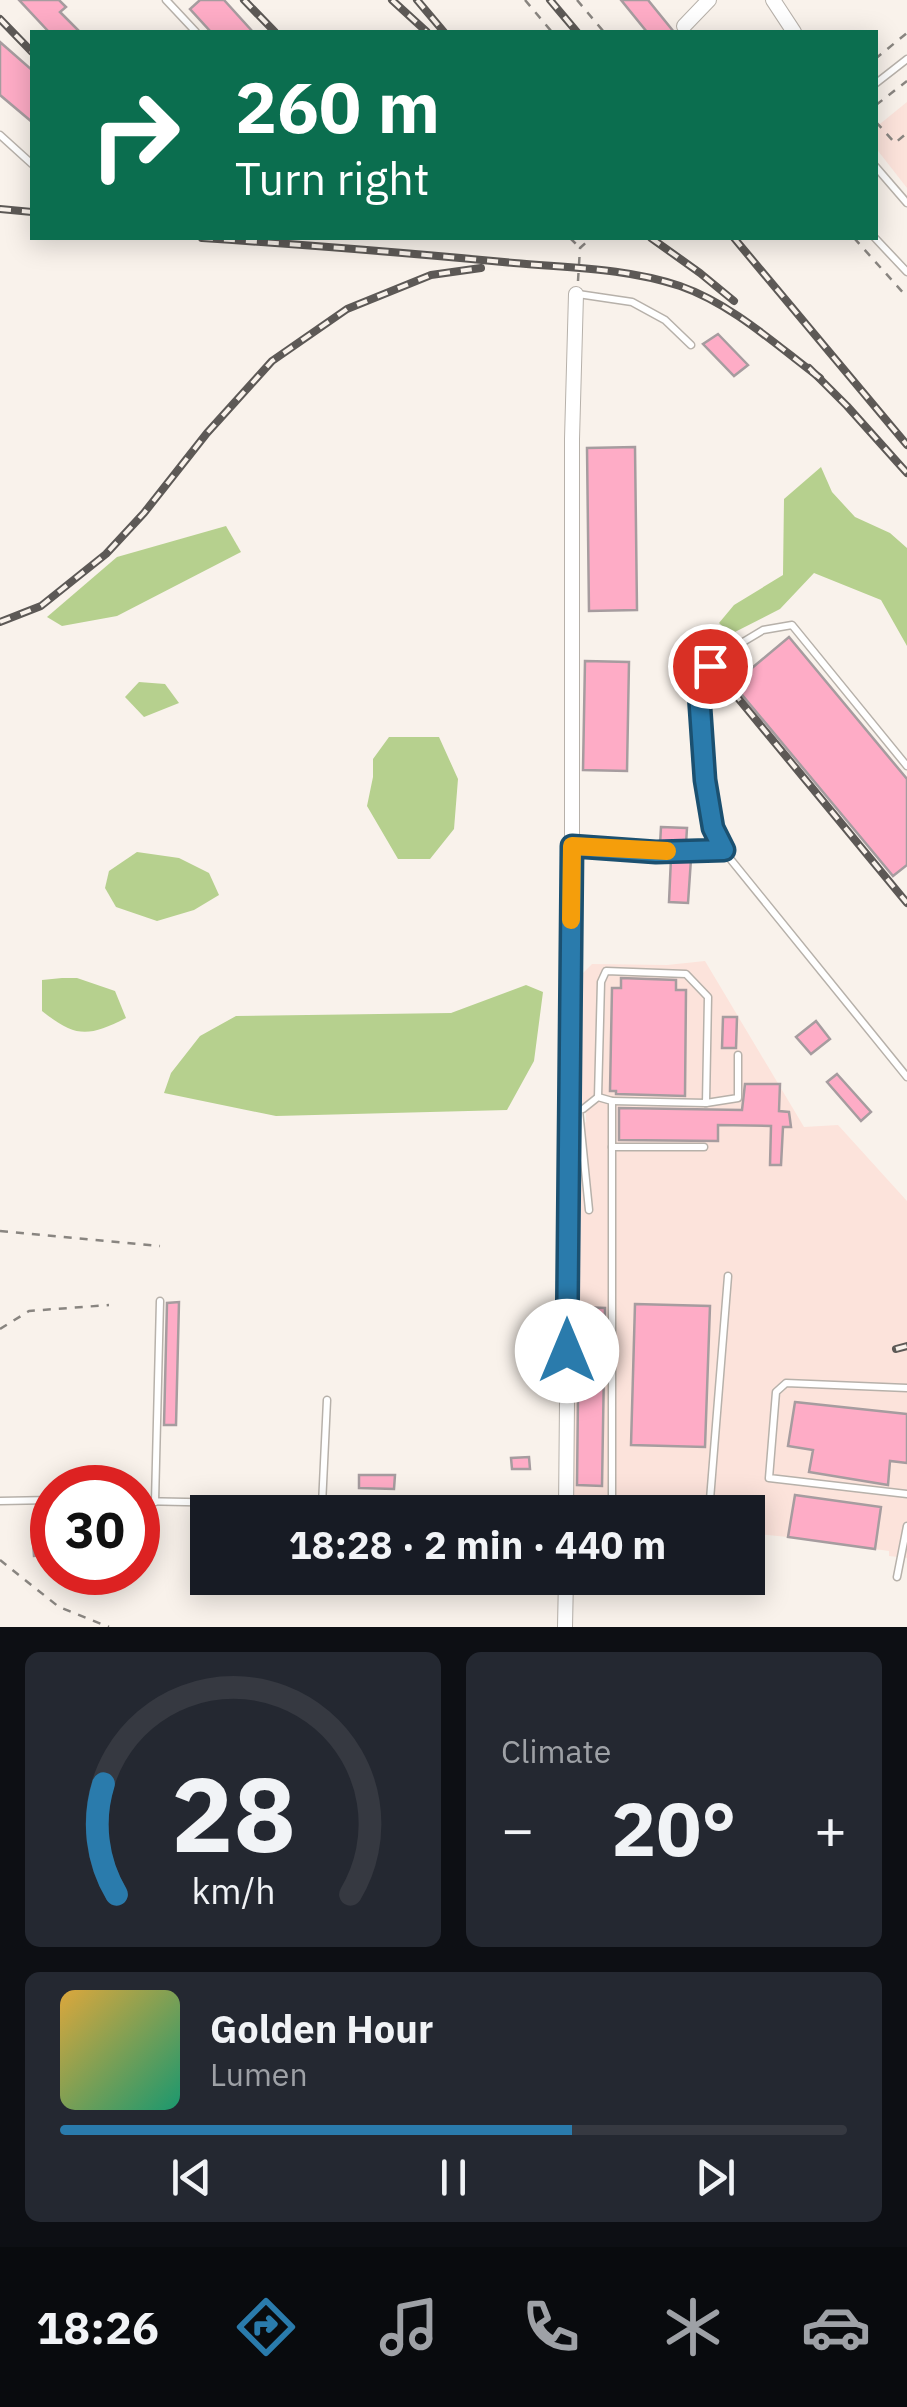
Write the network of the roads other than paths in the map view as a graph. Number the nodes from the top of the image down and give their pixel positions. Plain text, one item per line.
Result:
1 (166, 0) edge
2 (710, 0) edge
3 (773, 0) edge
4 (684, 26) dead end
5 (194, 30) edge
6 (793, 30) edge
7 (907, 60) edge
8 (878, 82) edge
9 (0, 135) edge
10 (30, 162) edge
11 (878, 169) edge
12 (907, 203) edge
13 (874, 240) edge
14 (907, 272) edge
15 (576, 294) joint
16 (691, 345) dead end
17 (907, 766) edge
18 (572, 846) junction
19 (724, 850) junction
20 (738, 1055) dead end
21 (907, 1077) edge
22 (598, 1098) junction
23 (612, 1101) junction
24 (706, 1104) junction
25 (574, 1111) junction
26 (612, 1147) junction
27 (704, 1147) dead end
28 (589, 1210) dead end
29 (728, 1276) dead end
30 (160, 1301) dead end
31 (907, 1388) edge
32 (326, 1400) dead end
33 (156, 1465) edge
34 (907, 1494) edge
35 (322, 1495) edge
36 (566, 1495) edge
37 (612, 1495) edge
38 (710, 1495) edge
39 (30, 1500) edge
40 (0, 1501) edge
41 (160, 1502) edge
42 (190, 1503) edge
43 (907, 1526) edge
44 (897, 1576) dead end
45 (566, 1595) edge
46 (565, 1627) edge

1 - 5 lane
2 - 4 street
3 - 6 street
7 - 8 lane
9 - 10 lane
11 - 12 lane
13 - 14 lane
15 - 16 lane
15 - 18 street
17 - 19 lane
18 - 19 lane
18 - 25 street
19 - 21 lane
20 - 24 lane
22 - 23 lane
22 - 24 lane
22 - 25 lane
23 - 24 lane
23 - 26 lane
25 - 28 lane
25 - 36 street
26 - 27 lane
26 - 37 lane
29 - 38 lane
30 - 33 lane
31 - 34 lane
32 - 35 lane
39 - 40 lane
41 - 42 lane
43 - 44 lane
45 - 46 street

